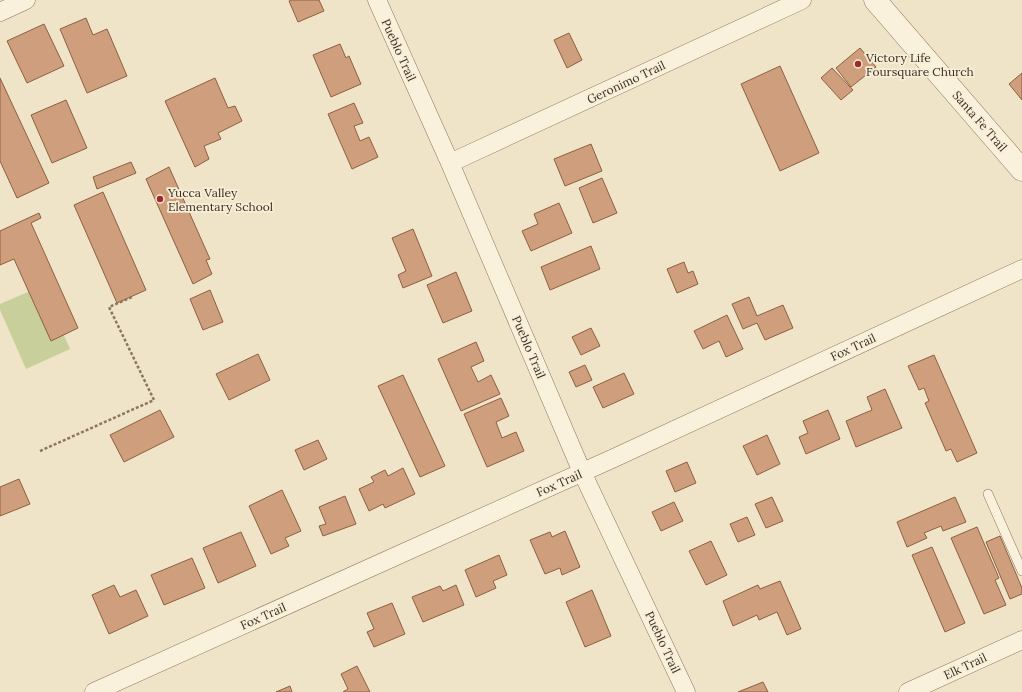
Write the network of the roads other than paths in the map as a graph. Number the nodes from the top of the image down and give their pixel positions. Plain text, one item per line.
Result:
1 (26, 0) edge
2 (377, 0) edge
3 (802, 0) edge
4 (875, 0) edge
5 (0, 12) edge
6 (450, 163) junction
7 (1022, 170) edge
8 (1022, 269) edge
9 (582, 472) junction
10 (988, 494) dead end
11 (1022, 571) edge
12 (1022, 640) edge
13 (94, 692) edge
14 (686, 692) edge
15 (908, 692) edge

1 - 5 street
2 - 6 street, Pueblo Trail
3 - 6 street, Geronimo Trail
4 - 7 street, Santa Fe Trail
6 - 9 street, Pueblo Trail
8 - 9 street, Fox Trail
9 - 13 street, Fox Trail
9 - 14 street, Pueblo Trail
10 - 11 lane
12 - 15 street, Elk Trail

